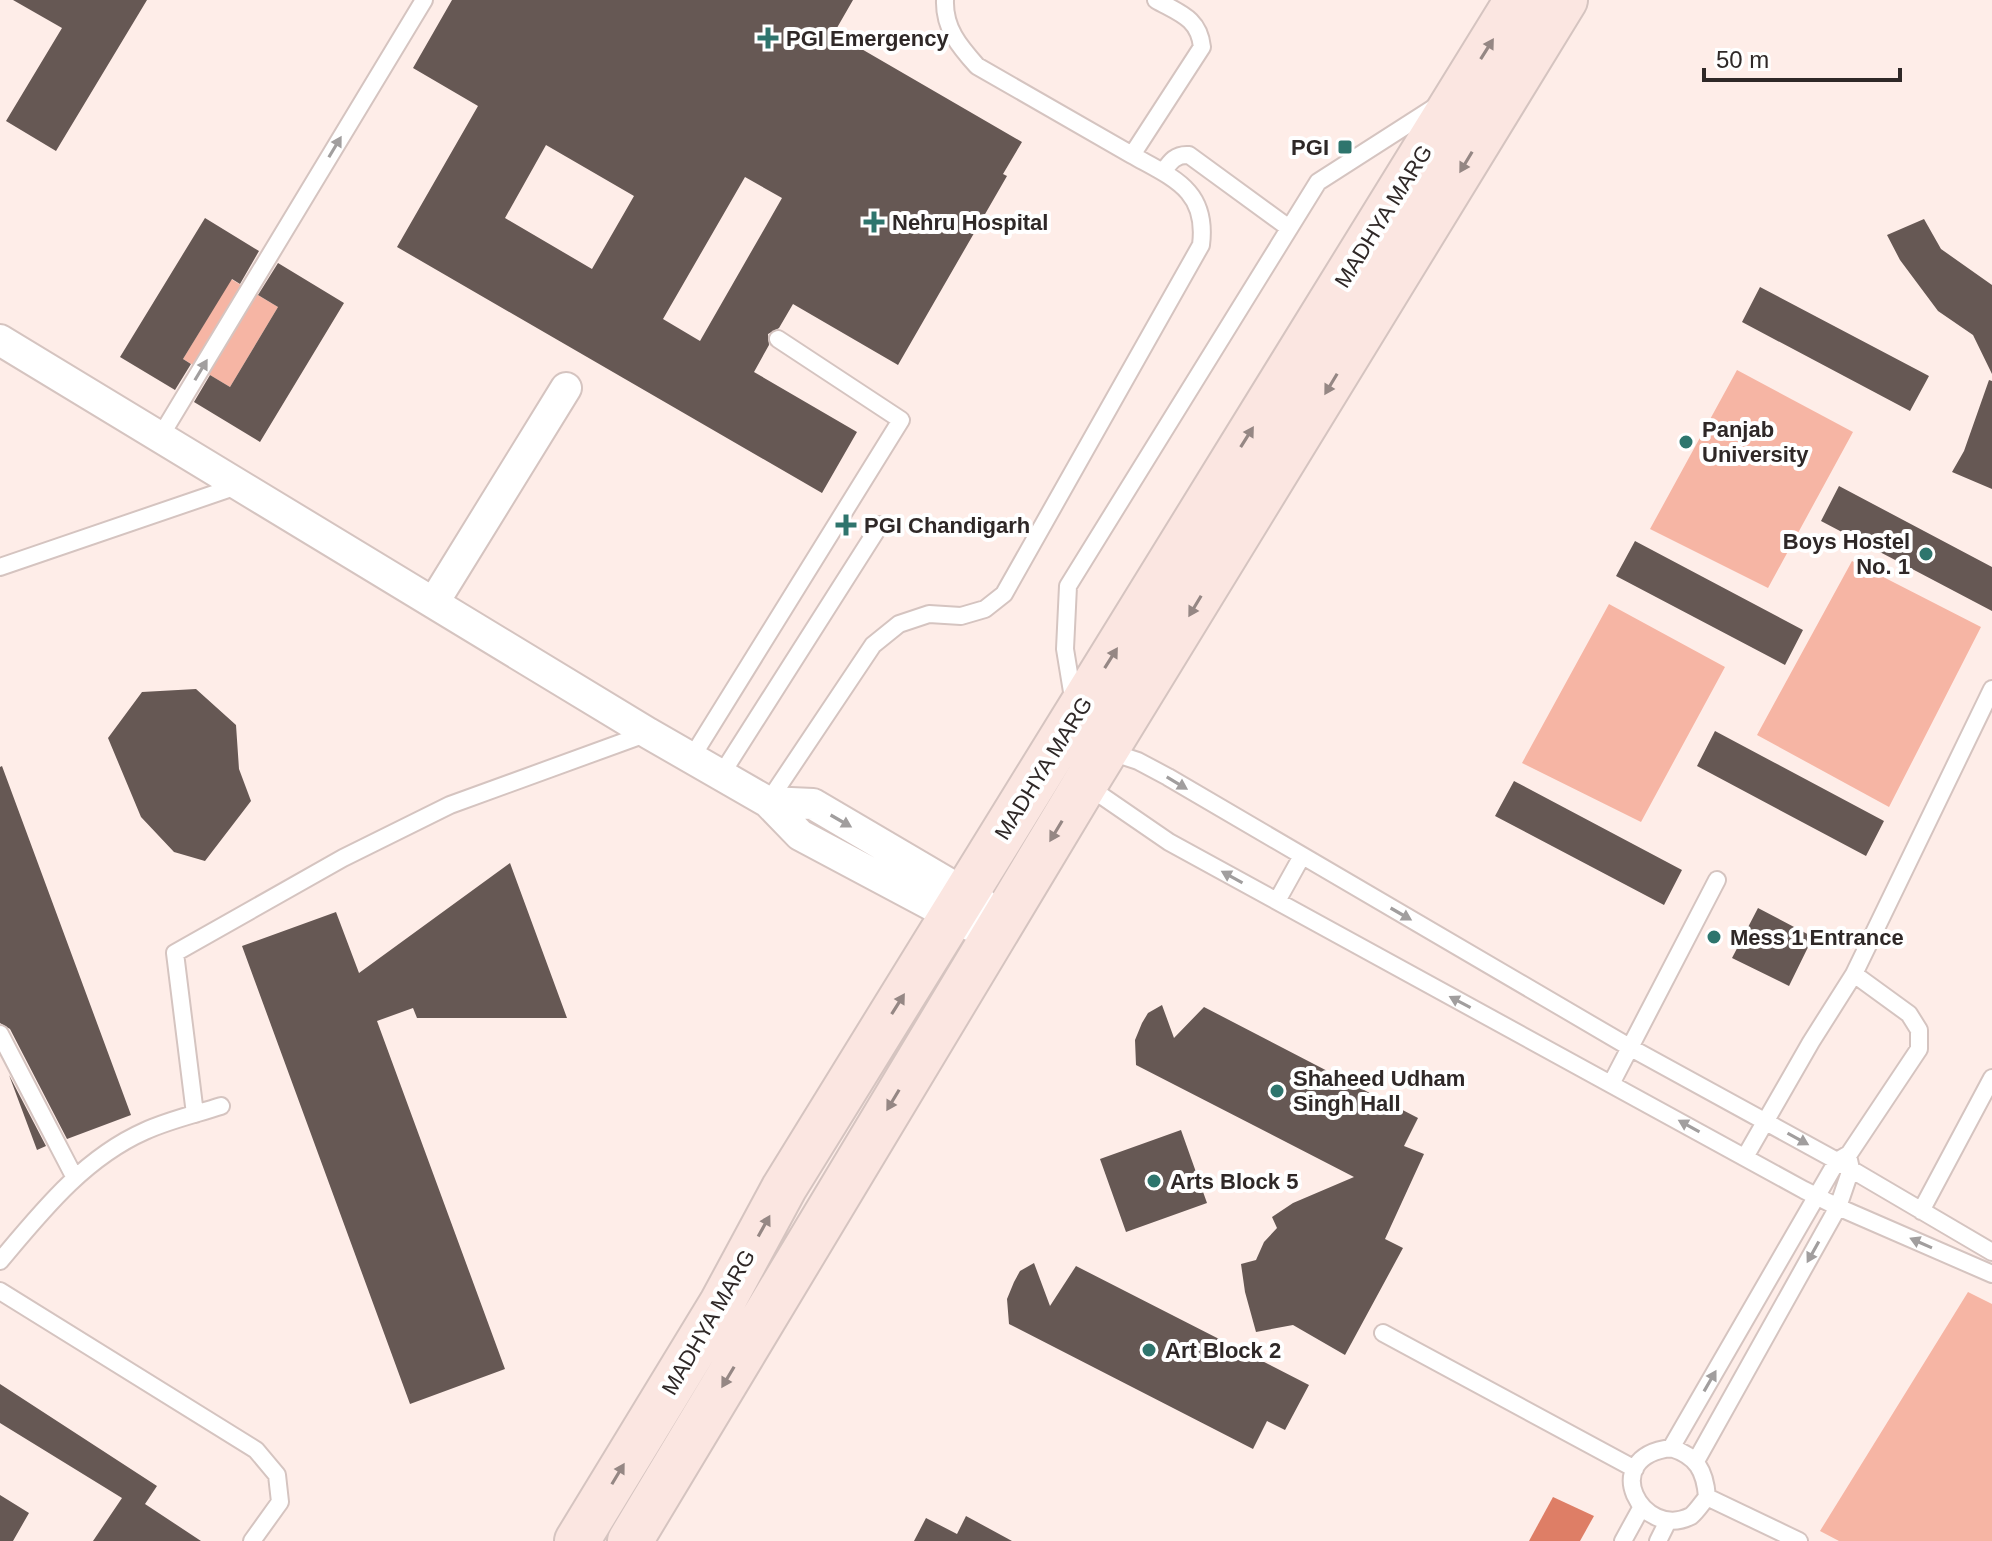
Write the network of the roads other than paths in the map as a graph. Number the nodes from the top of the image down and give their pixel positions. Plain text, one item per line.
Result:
1 (424, 0) edge
2 (945, 0) edge
3 (1156, 0) edge
4 (1517, 0) edge
5 (1565, 0) edge
6 (1460, 91) junction
7 (1132, 155) junction
8 (1163, 172) junction
9 (1289, 228) junction
10 (778, 339) dead end
11 (0, 340) edge
12 (566, 388) dead end
13 (160, 437) junction
14 (240, 485) junction
15 (880, 525) dead end
16 (0, 567) edge
17 (434, 602) junction
18 (1992, 689) edge
19 (1076, 715) junction
20 (648, 733) junction
21 (692, 757) junction
22 (1095, 767) junction
23 (721, 775) junction
24 (768, 802) junction
25 (1302, 856) junction
26 (1717, 880) dead end
27 (1277, 901) junction
28 (959, 904) junction
29 (998, 928) junction
30 (1854, 974) junction
31 (0, 1034) edge
32 (1631, 1048) junction
33 (1992, 1078) edge
34 (1611, 1084) junction
35 (221, 1106) dead end
36 (195, 1114) junction
37 (1766, 1121) junction
38 (1745, 1157) junction
39 (1845, 1161) junction
40 (75, 1178) junction
41 (1817, 1196) junction
42 (1838, 1207) junction
43 (1921, 1211) junction
44 (1992, 1252) edge
45 (0, 1261) edge
46 (1992, 1274) edge
47 (0, 1291) edge
48 (1383, 1333) dead end
49 (1671, 1448) junction
50 (1696, 1461) junction
51 (1635, 1469) junction
52 (1707, 1497) junction
53 (1640, 1510) junction
54 (1667, 1523) junction
55 (252, 1541) edge
56 (577, 1541) edge
57 (630, 1541) edge
58 (1623, 1541) edge
59 (1658, 1541) edge
60 (1799, 1541) edge

13 -> 1 lane
2 - 7 lane
3 - 7 lane
6 -> 4 main road, MADHYA MARG
5 -> 22 main road, MADHYA MARG
6 - 9 lane
19 -> 6 main road, MADHYA MARG
7 - 8 lane
8 - 9 lane
8 - 24 lane
9 - 19 lane
10 - 21 lane
11 - 13 street
12 - 17 street
13 - 14 street
14 - 16 lane
14 - 17 street
15 - 23 lane
17 - 20 street
18 - 30 lane
19 - 28 main road, MADHYA MARG
20 - 21 street
20 - 36 lane
21 - 23 street
22 -> 25 lane
27 -> 22 lane
22 -> 29 main road, MADHYA MARG
23 - 24 street
24 - 28 street
25 - 27 lane
25 -> 32 lane
26 - 32 lane
34 -> 27 lane
28 - 29 street
56 -> 28 main road, MADHYA MARG
29 -> 57 main road, MADHYA MARG
30 - 37 lane
30 - 39 lane
31 - 40 lane
32 - 34 lane
32 - 37 lane
33 - 43 lane
38 -> 34 lane
35 - 36 lane
36 - 40 lane
37 - 38 lane
37 -> 39 lane
38 - 41 lane
39 - 41 lane
39 - 42 lane
39 - 43 lane
40 - 45 lane
41 - 42 lane
49 -> 41 lane
46 -> 42 lane
42 -> 50 lane
43 - 44 lane
47 - 55 lane
48 - 51 lane
49 - 50 lane
49 - 51 lane
50 - 52 lane
51 - 53 lane
52 - 54 lane
52 - 60 lane
53 - 54 lane
53 - 58 lane
54 - 59 lane

